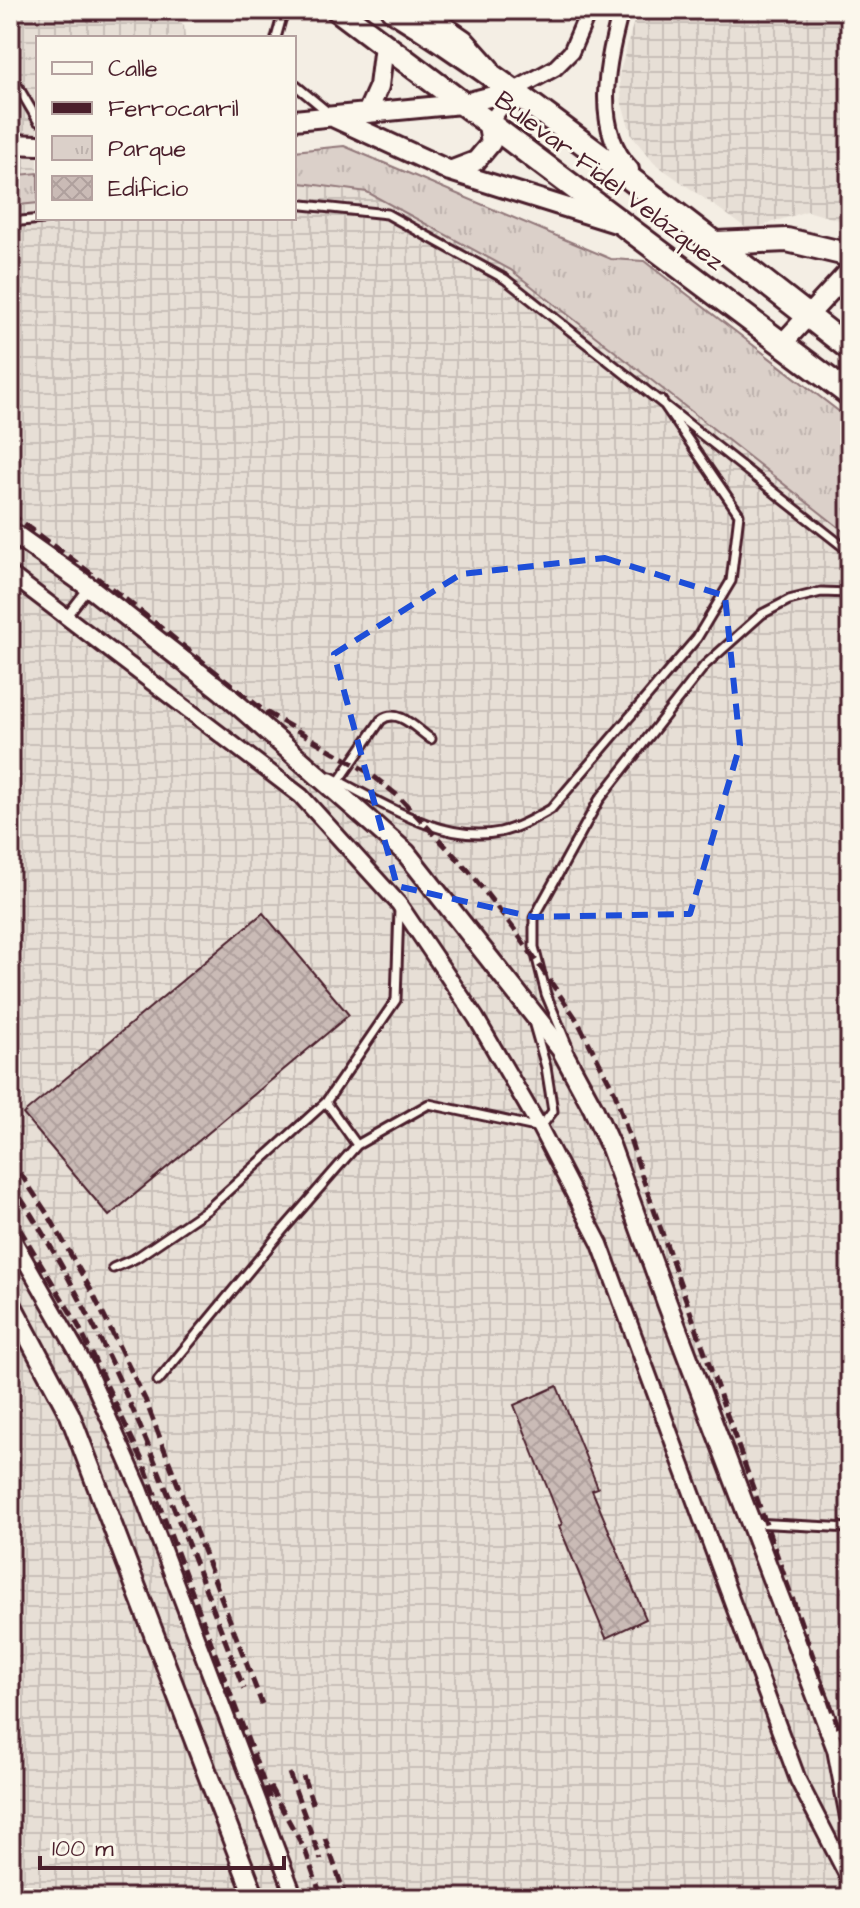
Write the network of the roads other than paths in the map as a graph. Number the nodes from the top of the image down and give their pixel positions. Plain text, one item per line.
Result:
1 (18, 10) edge
2 (328, 10) edge
3 (338, 10) edge
4 (393, 10) edge
5 (424, 10) edge
6 (589, 10) edge
7 (621, 10) edge
8 (10, 20) edge
9 (277, 36) edge
10 (384, 45) junction
11 (10, 73) edge
12 (296, 86) edge
13 (513, 91) junction
14 (461, 104) junction
15 (367, 113) junction
16 (36, 118) edge
17 (335, 118) junction
18 (296, 120) edge
19 (488, 125) junction
20 (450, 171) junction
21 (296, 204) edge
22 (664, 204) junction
23 (36, 220) edge
24 (10, 222) edge
25 (624, 225) junction
26 (716, 243) junction
27 (850, 255) edge
28 (850, 270) edge
29 (807, 315) junction
30 (782, 344) junction
31 (850, 349) edge
32 (850, 395) edge
33 (661, 400) junction
34 (10, 531) edge
35 (850, 552) edge
36 (11, 576) edge
37 (89, 587) junction
38 (850, 593) edge
39 (66, 617) junction
40 (431, 739) dead end
41 (308, 766) junction
42 (339, 781) junction
43 (399, 904) junction
44 (530, 1011) junction
45 (326, 1102) junction
46 (593, 1108) junction
47 (540, 1128) junction
48 (357, 1145) junction
49 (10, 1234) edge
50 (113, 1268) dead end
51 (10, 1302) edge
52 (158, 1381) dead end
53 (750, 1523) junction
54 (850, 1528) edge
55 (850, 1713) edge
56 (837, 1749) junction
57 (850, 1817) edge
58 (850, 1881) edge
59 (255, 1898) edge
60 (295, 1898) edge

1 - 8 lane
2 - 9 lane
3 - 10 main road, Bulevar Fidel Velázquez
4 - 13 main road, Bulevar Fidel Velázquez
5 - 13 street
6 - 13 street
7 - 22 street
10 - 14 main road, Bulevar Fidel Velázquez
10 - 15 street
11 - 16 lane
12 - 17 lane
13 - 14 street
13 - 19 street
13 - 22 main road, Bulevar Fidel Velázquez
14 - 15 street
14 - 19 main road, Bulevar Fidel Velázquez
15 - 17 street
17 - 18 street
17 - 20 street
19 - 20 street
19 - 25 main road, Bulevar Fidel Velázquez
20 - 25 street
21 - 33 lane
22 - 26 main road, Bulevar Fidel Velázquez
23 - 24 lane
25 - 30 main road, Bulevar Fidel Velázquez
26 - 27 main road
26 - 29 main road, Bulevar Fidel Velázquez
28 - 29 street
29 - 30 street
29 - 31 main road, Bulevar Fidel Velázquez
30 - 32 main road, Bulevar Fidel Velázquez
33 - 35 lane
33 - 42 lane
34 - 37 street
36 - 39 street
37 - 39 lane
37 - 41 street
38 - 46 lane
39 - 43 street
40 - 42 lane
41 - 42 lane
41 - 44 street
43 - 45 lane
43 - 47 street
44 - 46 street
44 - 47 lane
45 - 48 lane
45 - 50 lane
46 - 53 street
47 - 48 lane
47 - 58 street
48 - 52 lane
49 - 60 street
51 - 59 street
53 - 54 lane
53 - 56 street
55 - 56 lane
56 - 57 street

